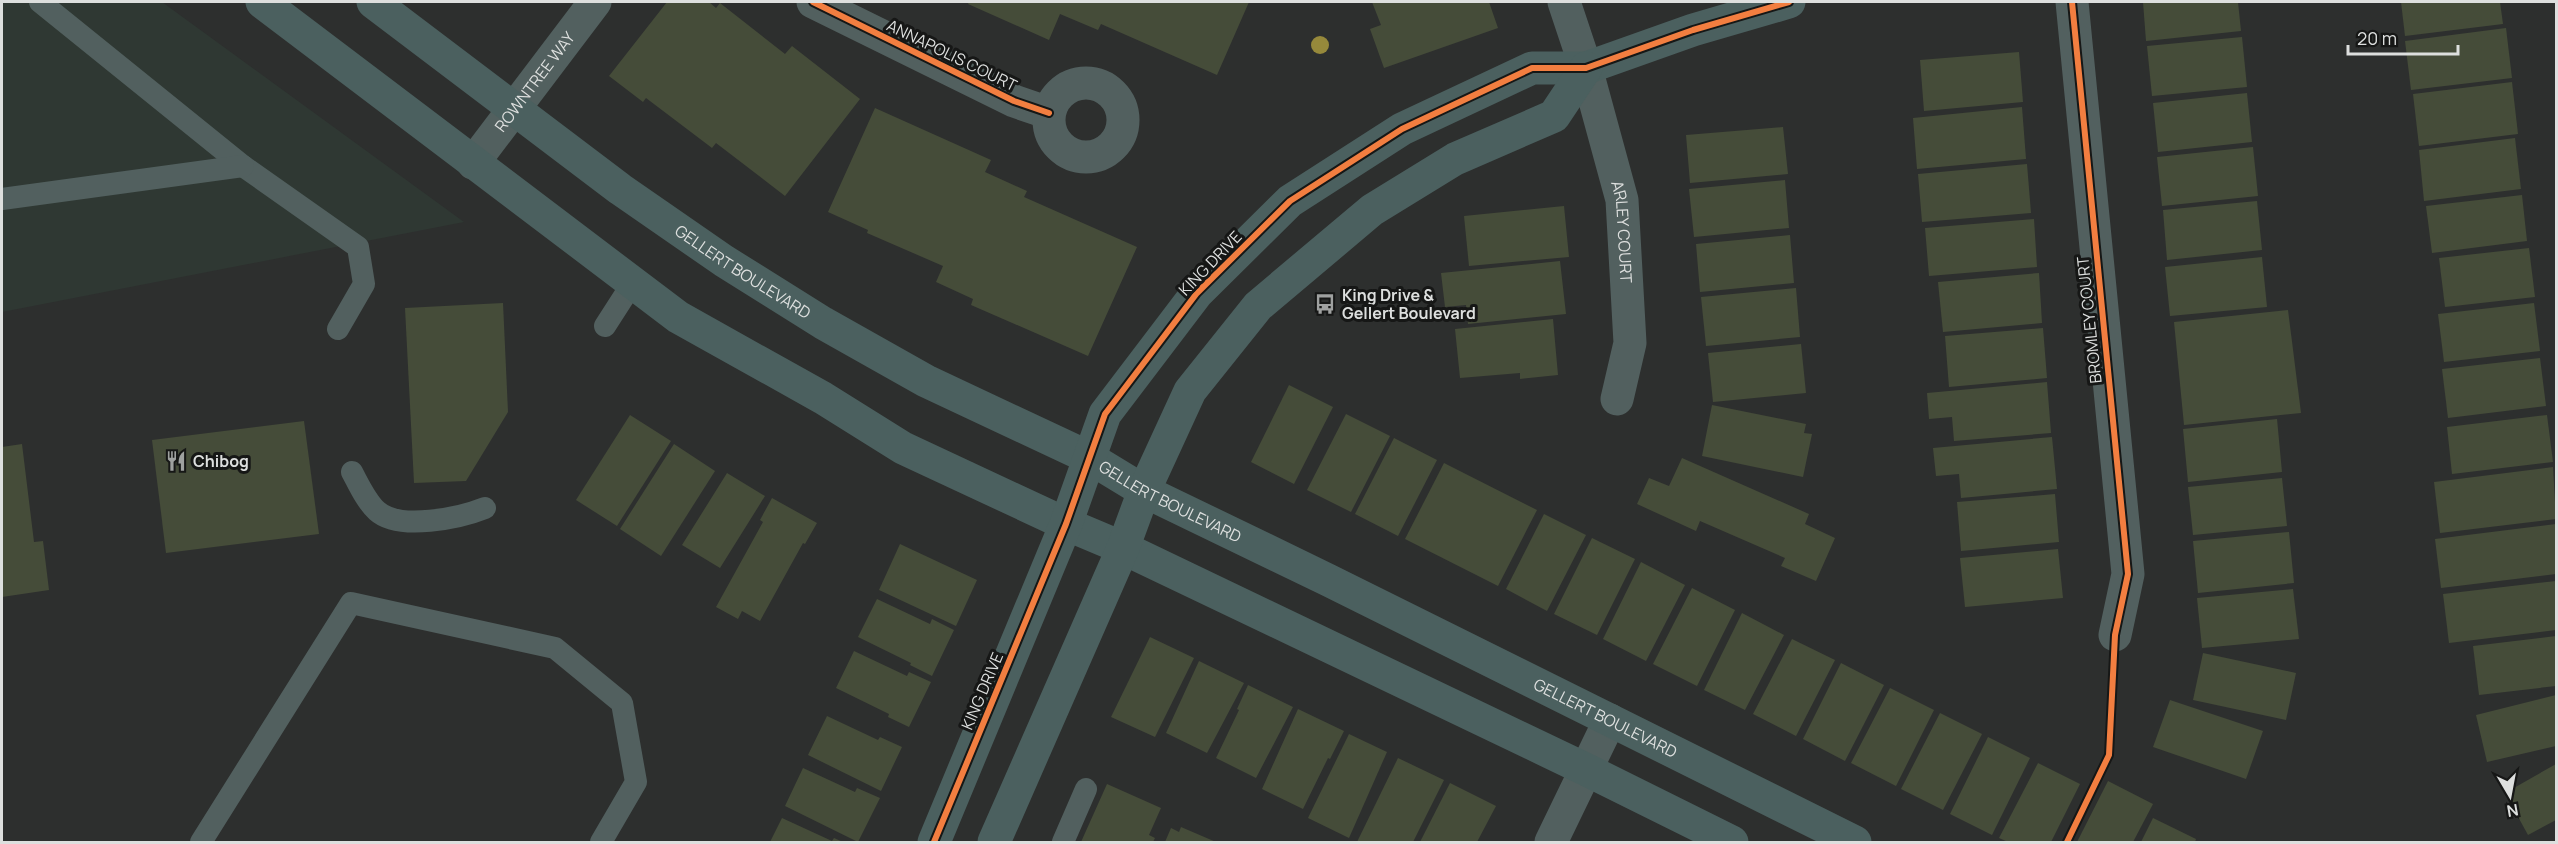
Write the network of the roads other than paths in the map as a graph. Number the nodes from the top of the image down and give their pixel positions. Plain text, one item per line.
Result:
1 (40, 2) edge
2 (262, 2) edge
3 (373, 2) edge
4 (595, 2) edge
5 (813, 2) edge
6 (1564, 2) edge
7 (1789, 2) edge
8 (2072, 2) edge
9 (1586, 69) junction
10 (514, 108) junction
11 (1049, 113) dead end
12 (473, 163) junction
13 (243, 166) junction
14 (2, 200) edge
15 (632, 284) junction
16 (605, 326) dead end
17 (338, 329) dead end
18 (1617, 399) dead end
19 (1088, 457) junction
20 (352, 472) dead end
21 (1144, 491) junction
22 (485, 508) dead end
23 (1066, 525) junction
24 (1123, 548) junction
25 (2115, 635) dead end
26 (1610, 720) junction
27 (1585, 769) junction
28 (1086, 789) dead end
29 (201, 843) edge
30 (601, 843) edge
31 (934, 843) edge
32 (994, 843) edge
33 (1062, 843) edge
34 (1551, 843) edge
35 (1732, 843) edge
36 (1855, 843) edge

1 - 13 lane
2 - 12 main road
3 - 10 main road, GELLERT BOULEVARD
4 - 10 street, ROWNTREE WAY
5 - 11 street, ANNAPOLIS COURT
6 - 9 street, ARLEY COURT
7 - 9 main road, KING DRIVE
8 - 25 street, BROMLEY COURT
9 - 18 street, ARLEY COURT
9 - 19 main road, KING DRIVE
9 - 21 main road
10 - 12 street, ROWNTREE WAY
10 - 19 main road, GELLERT BOULEVARD
12 - 15 main road
13 - 14 lane
13 - 17 lane
15 - 16 lane
15 - 23 main road
19 - 21 main road, GELLERT BOULEVARD
19 - 23 main road, KING DRIVE
20 - 22 lane
21 - 24 main road
21 - 26 main road, GELLERT BOULEVARD
23 - 24 main road
23 - 31 main road, KING DRIVE
24 - 27 main road
24 - 32 main road
26 - 27 street
26 - 36 main road, GELLERT BOULEVARD
27 - 34 street
27 - 35 main road
28 - 33 lane
29 - 30 lane

